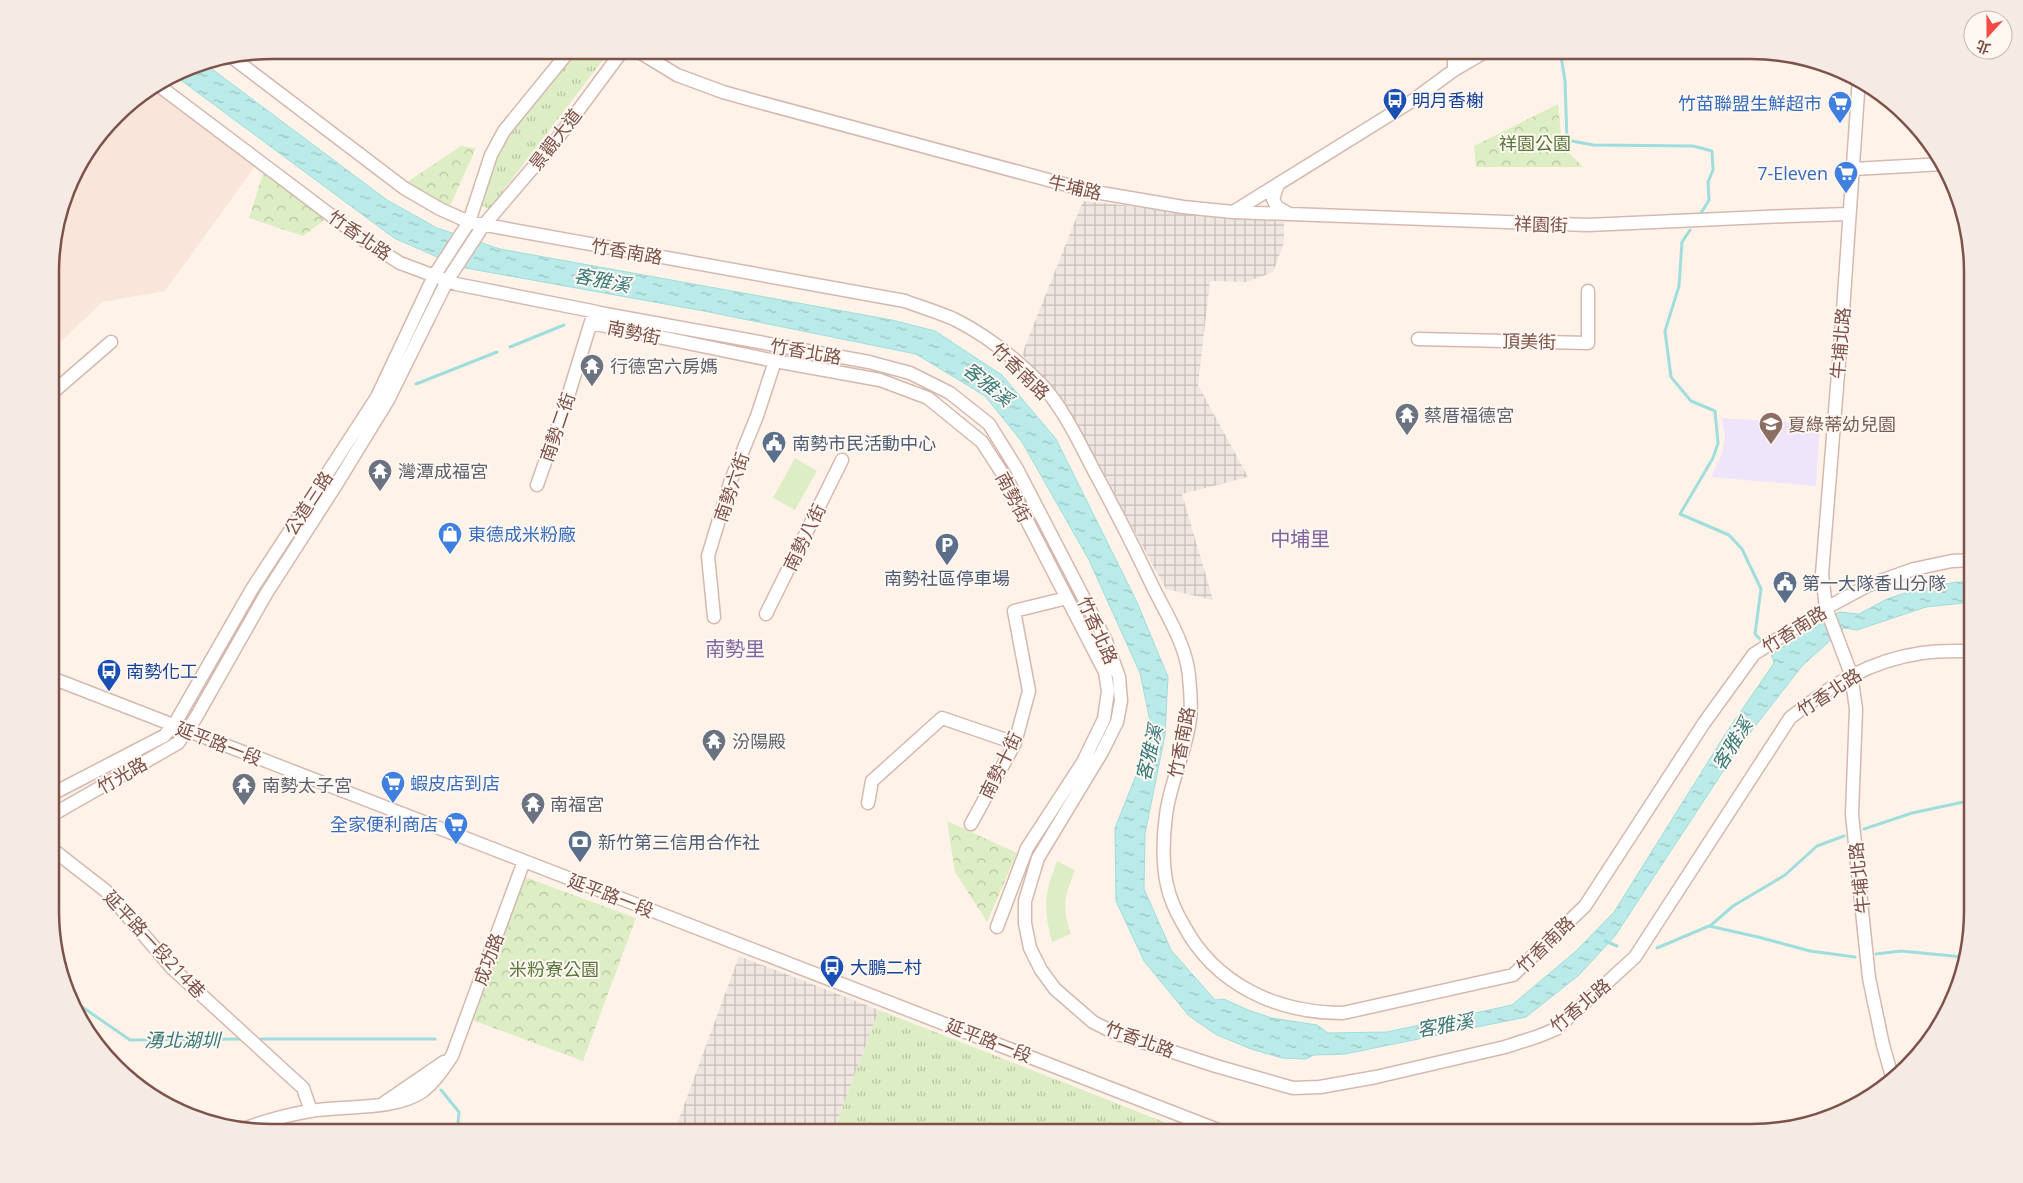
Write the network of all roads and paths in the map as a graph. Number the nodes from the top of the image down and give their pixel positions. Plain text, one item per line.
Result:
1 (563, 59) edge
2 (616, 59) edge
3 (651, 59) edge
4 (1454, 59) edge
5 (1473, 59) edge
6 (238, 62) edge
7 (1454, 70) junction
8 (1858, 87) edge
9 (163, 89) edge
10 (1936, 164) edge
11 (1853, 169) junction
12 (1278, 184) junction
13 (1233, 212) junction
14 (1289, 214) junction
15 (1850, 214) junction
16 (469, 222) junction
17 (483, 226) junction
18 (434, 276) junction
19 (447, 281) junction
20 (1588, 291) dead end
21 (594, 315) junction
22 (1418, 339) dead end
23 (110, 342) dead end
24 (775, 361) junction
25 (59, 387) edge
26 (842, 460) dead end
27 (537, 485) dead end
28 (1964, 560) edge
29 (1067, 598) junction
30 (1826, 608) junction
31 (766, 614) dead end
32 (714, 617) dead end
33 (1964, 651) edge
34 (1851, 674) junction
35 (59, 681) edge
36 (174, 725) junction
37 (187, 730) junction
38 (1015, 743) junction
39 (59, 790) edge
40 (868, 803) dead end
41 (59, 811) edge
42 (971, 824) dead end
43 (59, 854) edge
44 (524, 861) junction
45 (997, 927) dead end
46 (1891, 1072) edge
47 (311, 1111) junction
48 (258, 1124) edge
49 (1202, 1124) edge

1 - 16 street
2 - 17 street, 景觀大道
3 - 13 street, 牛埔路
4 - 7 street
5 - 7 street
6 - 16 street, 竹香南路
7 - 12 street
8 - 11 street, 牛埔北路
9 - 18 street, 竹香北路
10 - 11 street
11 - 15 street, 牛埔北路
12 - 13 street
12 - 14 street
13 - 14 street, 祥園街
14 - 15 street, 祥園街
15 - 30 street, 牛埔北路
16 - 17 street, 竹香南路
16 - 18 street, 公道三路
17 - 19 street, 景觀大道
17 - 30 street, 竹香南路
18 - 19 street, 竹香北路
18 - 36 street, 公道三路
19 - 21 street, 竹香北路
19 - 37 street, 公道三路
20 - 22 street, 頂美街
21 - 24 street, 南勢街
21 - 27 street, 南勢二街
21 - 34 street, 竹香北路
23 - 25 street
24 - 29 street, 南勢街
24 - 32 street, 南勢六街
26 - 31 street, 南勢八街
28 - 30 street, 竹香南路
29 - 38 street, 南勢十街
29 - 45 street, 南勢街
30 - 34 street, 牛埔北路
33 - 34 street, 竹香北路
34 - 46 street, 牛埔北路
35 - 36 street, 延平路一段
36 - 37 street, 延平路一段
36 - 39 street, 竹光路
37 - 41 street, 竹光路
37 - 44 street, 延平路一段
38 - 40 street
38 - 42 street, 南勢十街
43 - 47 street, 延平路一段214巷
44 - 47 street, 成功路
44 - 49 street, 延平路一段
47 - 48 street, 成功路

